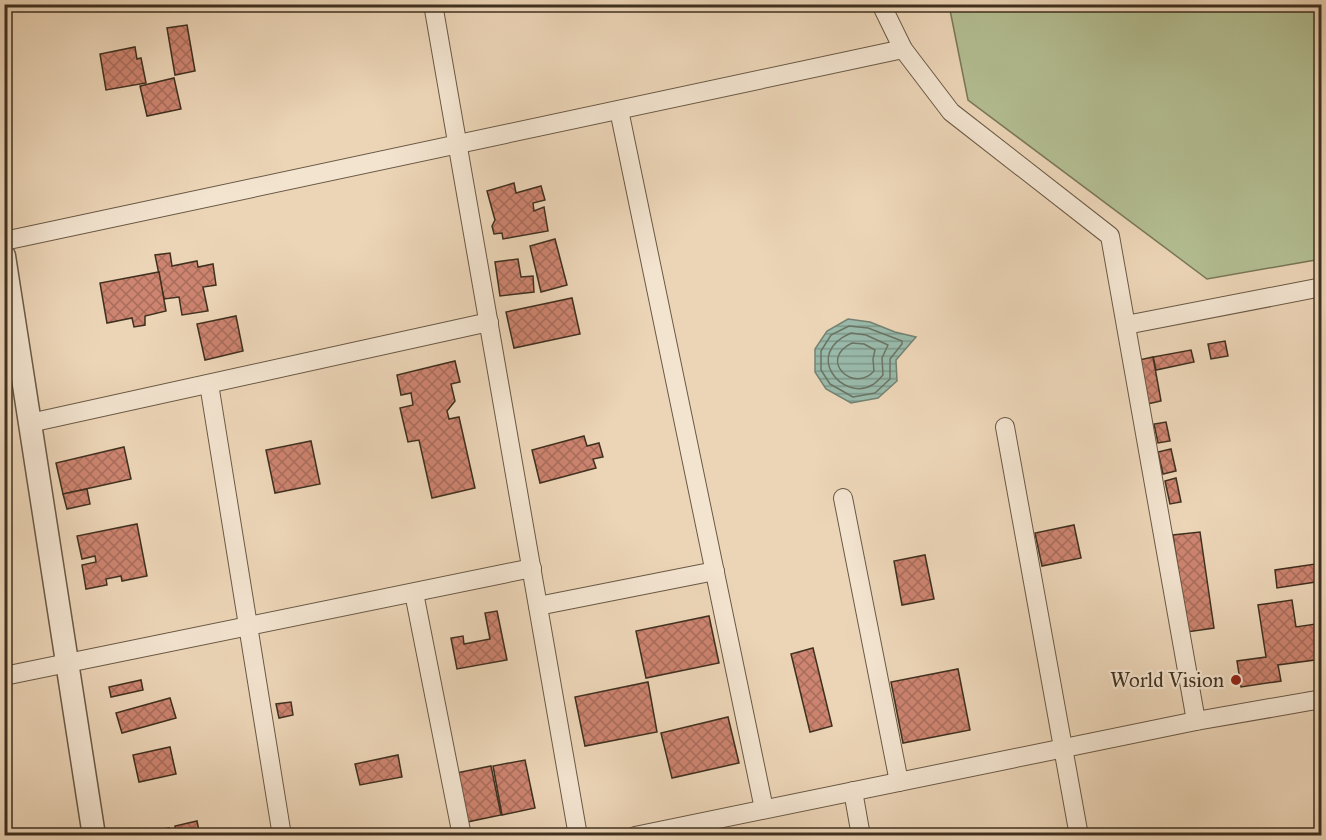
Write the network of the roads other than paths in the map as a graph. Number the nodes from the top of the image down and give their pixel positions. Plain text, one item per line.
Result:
1 (433, 4) edge
2 (881, 4) edge
3 (903, 50) junction
4 (619, 110) junction
5 (458, 144) junction
6 (4, 241) edge
7 (4, 256) edge
8 (1322, 287) edge
9 (489, 322) junction
10 (1126, 325) junction
11 (209, 384) junction
12 (30, 423) junction
13 (1005, 428) dead end
14 (843, 498) dead end
15 (532, 568) junction
16 (715, 571) junction
17 (414, 592) junction
18 (538, 606) junction
19 (248, 626) junction
20 (68, 663) junction
21 (4, 676) edge
22 (1322, 699) edge
23 (1196, 721) junction
24 (1063, 748) junction
25 (899, 782) junction
26 (853, 791) junction
27 (764, 809) junction
28 (94, 836) edge
29 (282, 836) edge
30 (462, 836) edge
31 (579, 836) edge
32 (635, 836) edge
33 (861, 836) edge
34 (1078, 836) edge

1 - 5 street
2 - 3 street
3 - 4 street
3 - 10 street
4 - 5 street
4 - 16 street
5 - 6 street
5 - 9 street
7 - 12 street
8 - 10 street
9 - 11 street
9 - 15 street
10 - 23 street
11 - 12 street
11 - 19 street
12 - 20 street
13 - 24 street
14 - 25 street
15 - 17 street
15 - 18 street
16 - 18 street
16 - 27 street
17 - 19 street
17 - 30 street
18 - 31 street
19 - 20 street
19 - 29 street
20 - 21 street
20 - 28 street
22 - 23 street
23 - 24 street
24 - 25 street
24 - 34 street
25 - 26 street
26 - 27 street
26 - 33 street
27 - 32 street

